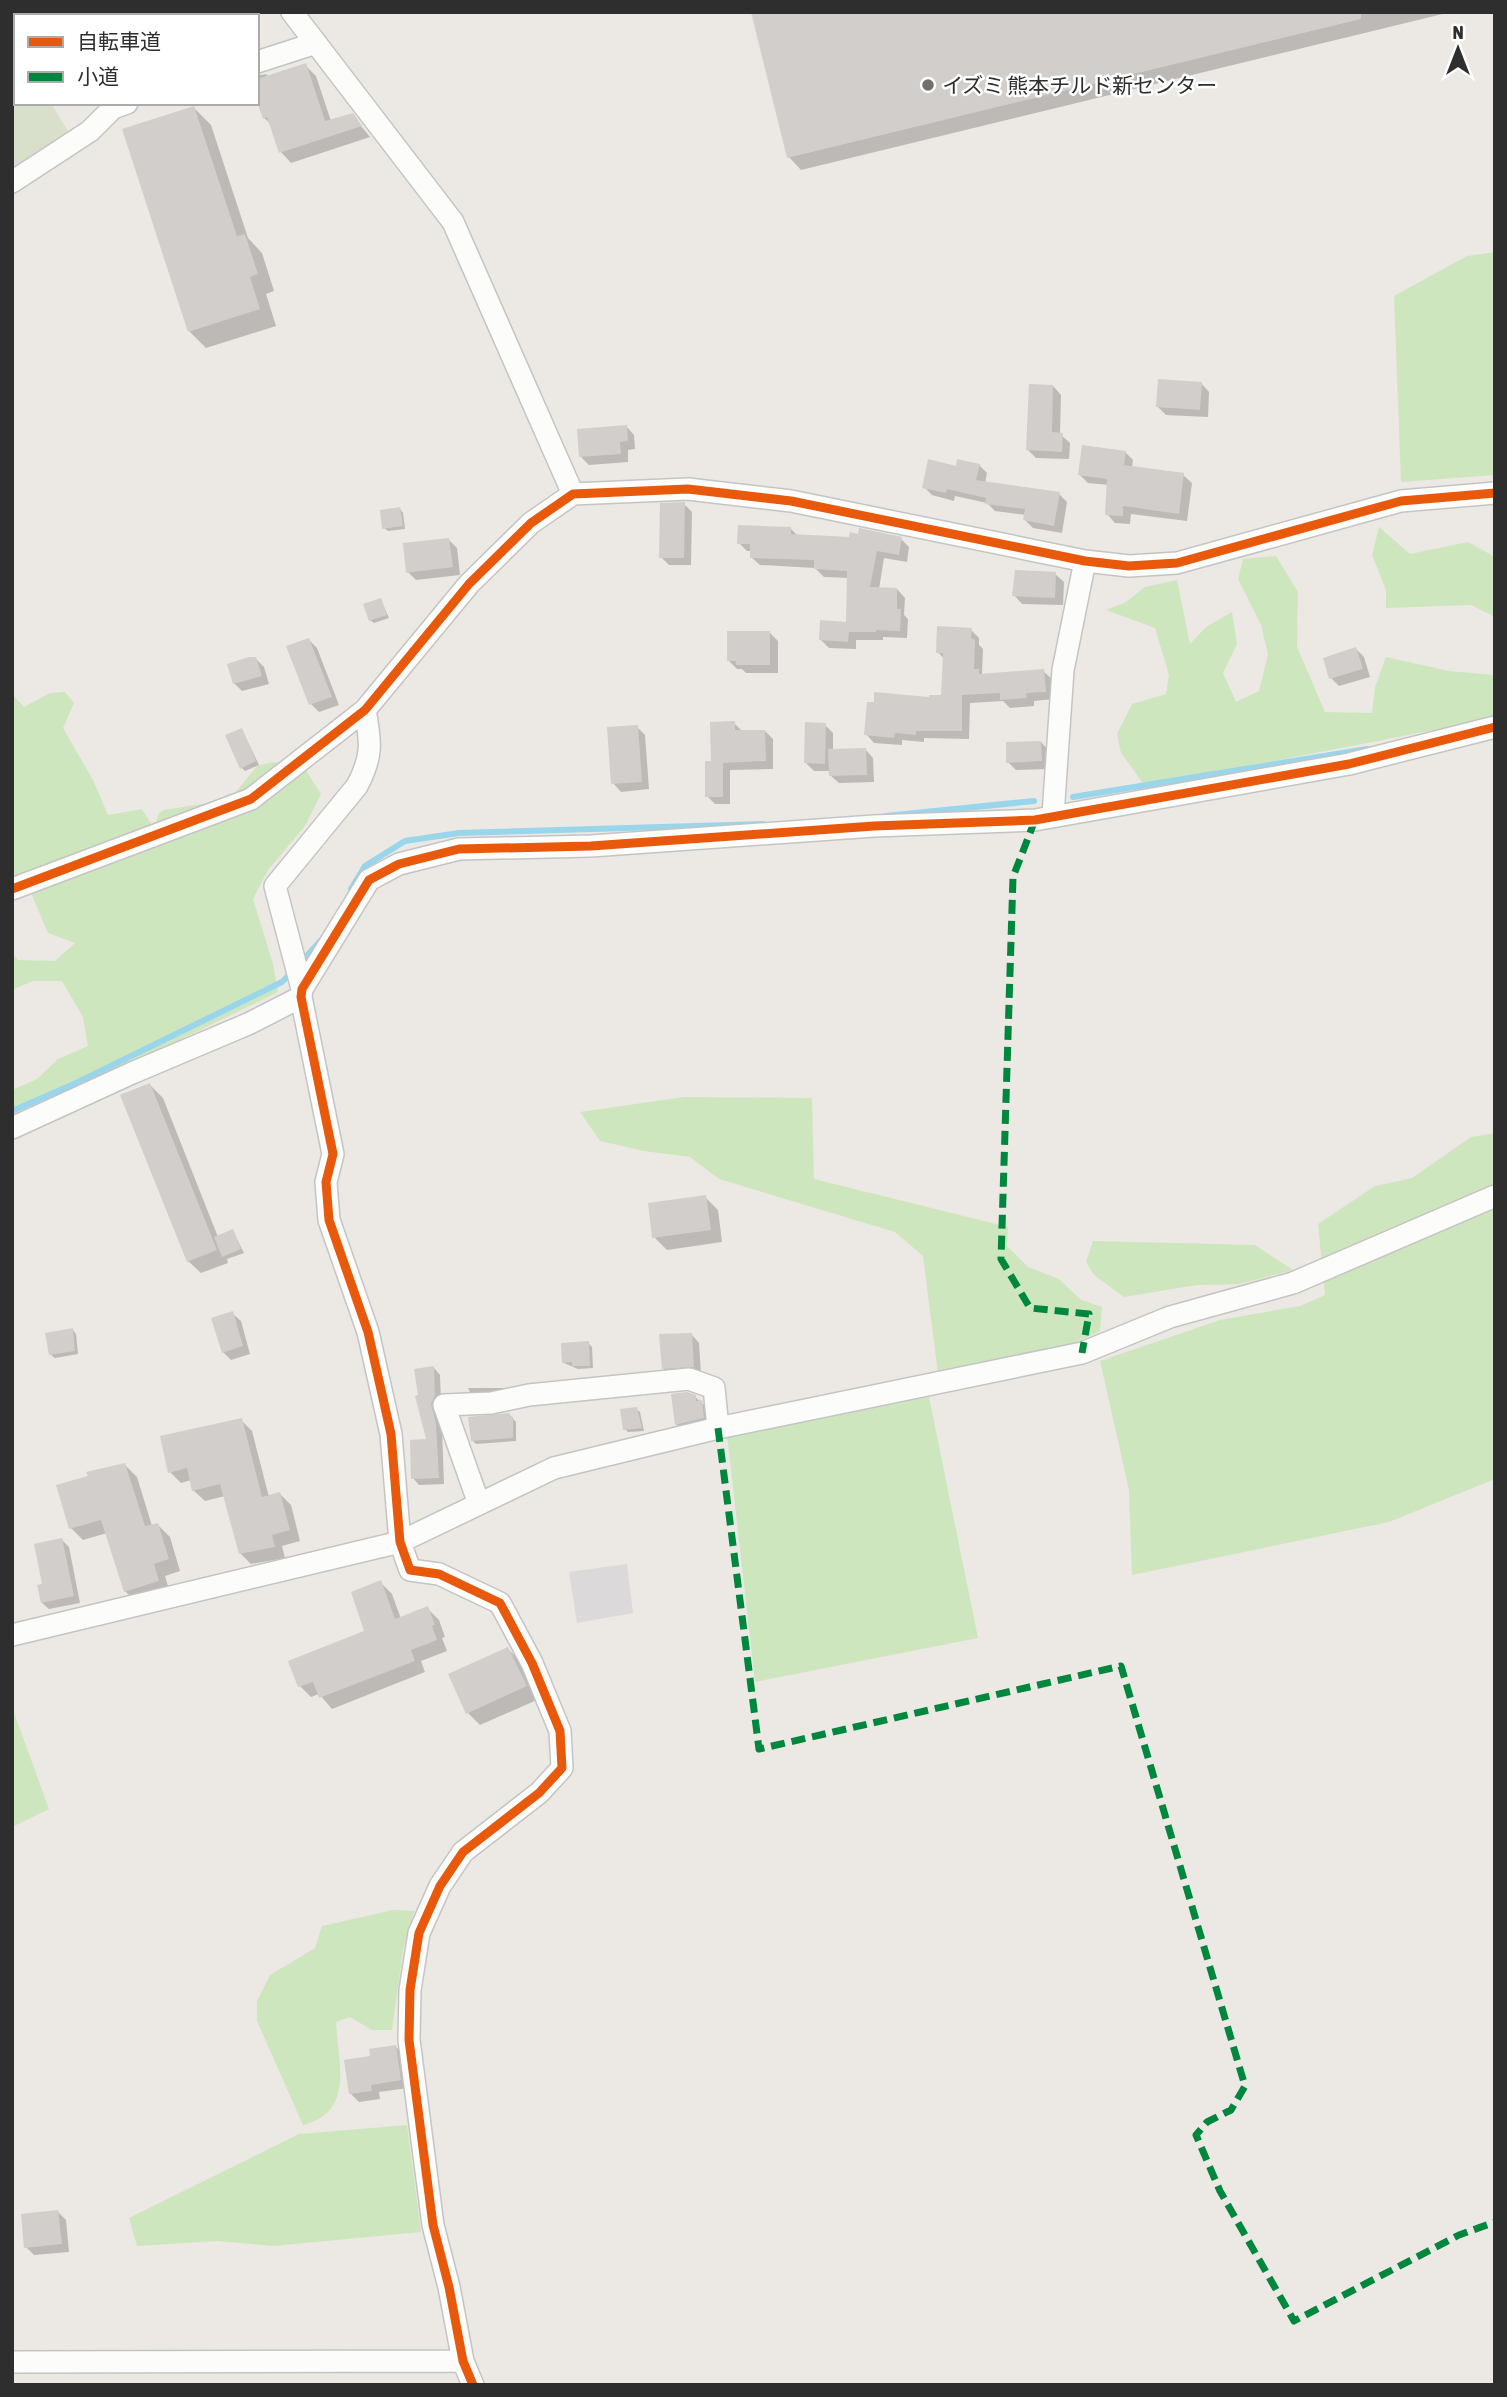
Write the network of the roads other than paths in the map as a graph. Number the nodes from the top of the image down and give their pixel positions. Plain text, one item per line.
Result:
1 (292, 12) edge
2 (316, 43) junction
3 (259, 61) edge
4 (121, 105) edge
5 (12, 182) edge
6 (1495, 492) edge
7 (573, 494) junction
8 (1085, 561) junction
9 (365, 710) junction
10 (1495, 727) edge
11 (1053, 815) junction
12 (12, 889) edge
13 (301, 993) junction
14 (12, 1128) edge
15 (1495, 1196) edge
16 (718, 1428) junction
17 (479, 1504) junction
18 (400, 1542) junction
19 (12, 1635) edge
20 (463, 2361) junction
21 (12, 2362) edge
22 (472, 2385) edge

1 - 2 street
2 - 3 street
2 - 7 street
4 - 5 street
6 - 8 street
7 - 8 street
7 - 9 street
8 - 11 street
9 - 12 street
9 - 13 street
10 - 11 street
11 - 13 street
13 - 14 street
13 - 18 street
15 - 16 street
16 - 17 street
16 - 17 street
17 - 18 street
18 - 19 street
18 - 20 street
20 - 21 street
20 - 22 street

